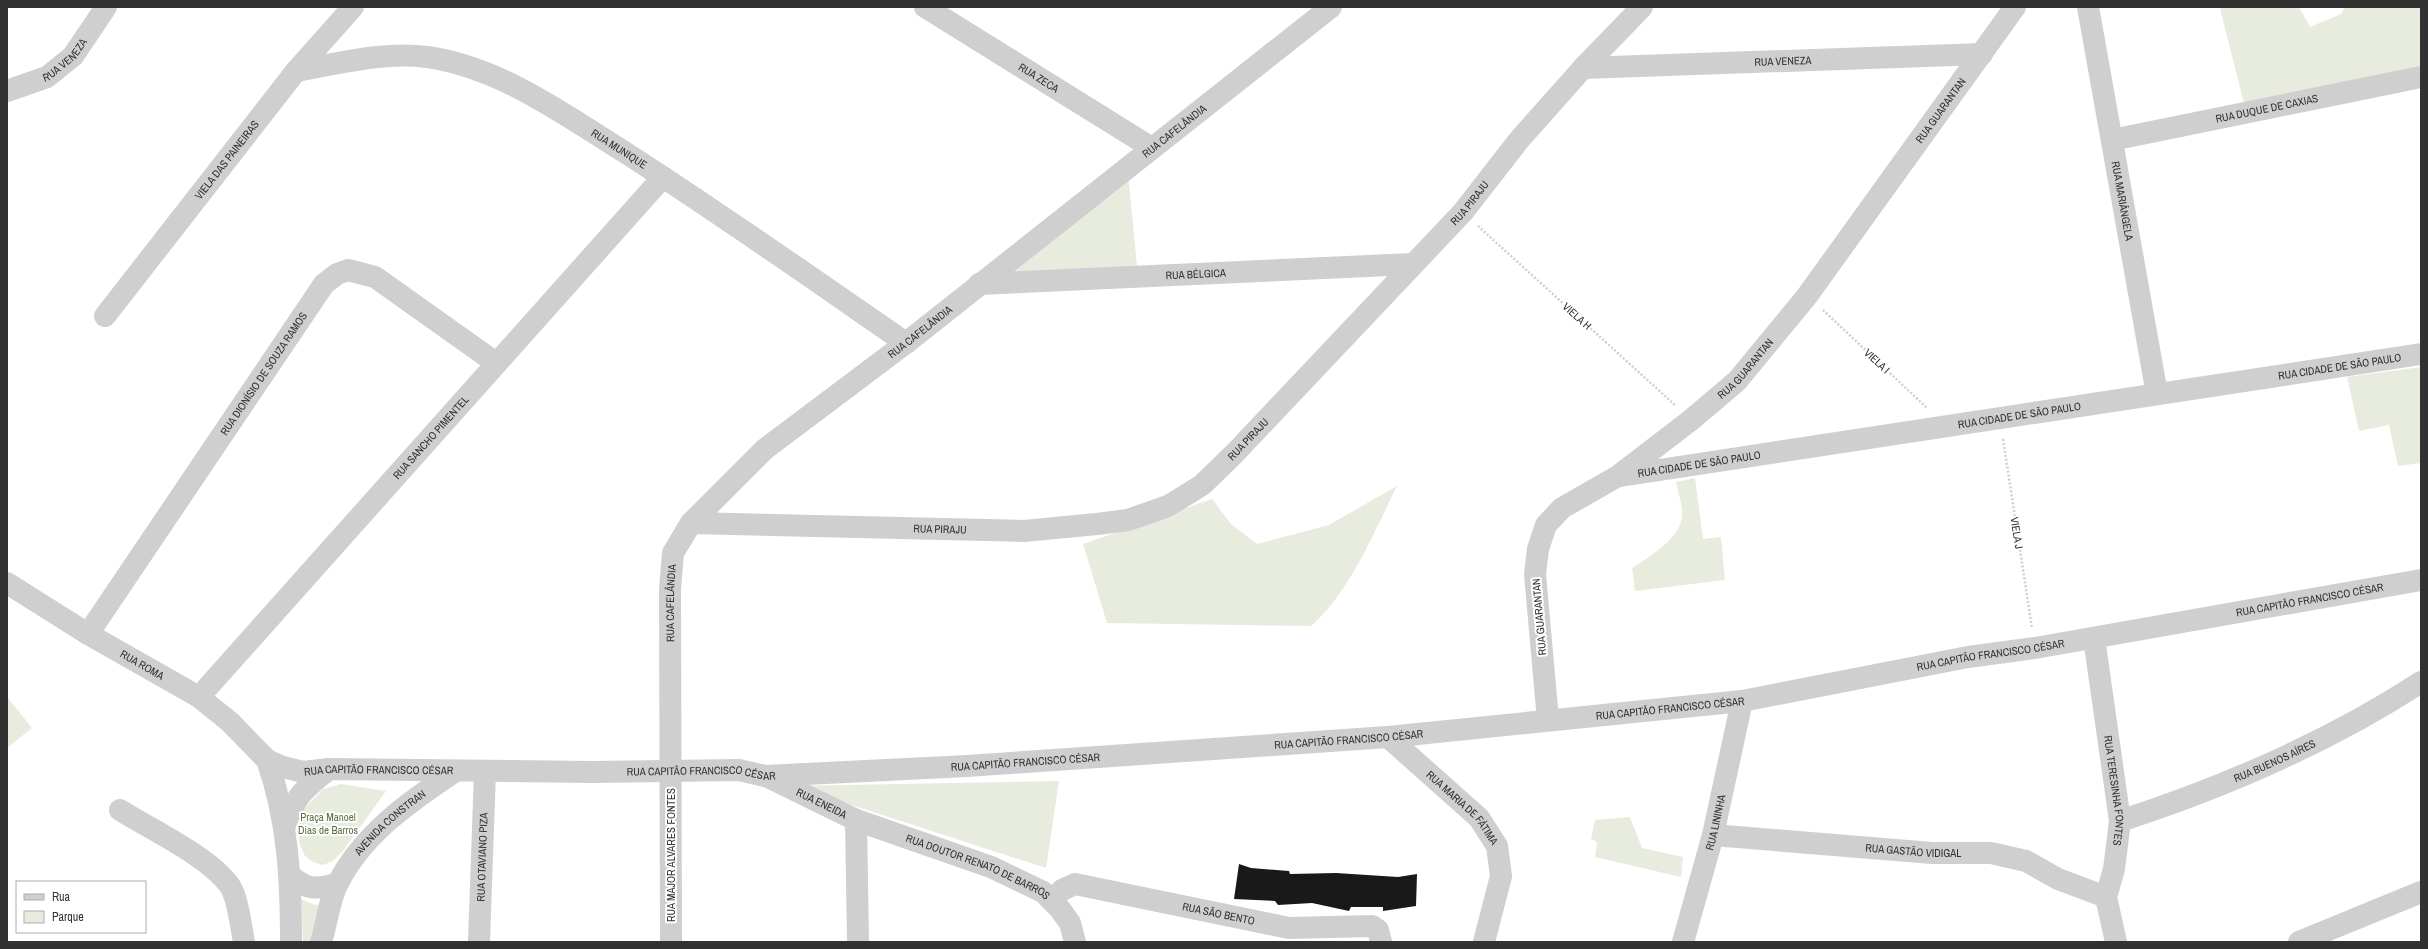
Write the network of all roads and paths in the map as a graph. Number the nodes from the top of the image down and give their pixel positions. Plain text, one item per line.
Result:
1 (106, 7) edge
2 (352, 7) edge
3 (925, 7) edge
4 (1331, 7) edge
5 (1642, 7) edge
6 (2015, 7) edge
7 (2088, 7) edge
8 (1982, 54) junction
9 (1583, 68) junction
10 (296, 71) junction
11 (2421, 77) edge
12 (7, 91) edge
13 (2112, 140) junction
14 (1152, 148) junction
15 (663, 177) junction
16 (1463, 212) junction
17 (1412, 264) junction
18 (980, 284) junction
19 (1807, 296) junction
20 (105, 316) dead end
21 (906, 343) junction
22 (2421, 354) edge
23 (496, 364) junction
24 (2157, 394) junction
25 (1999, 418) junction
26 (1691, 420) junction
27 (1947, 426) junction
28 (1618, 476) junction
29 (691, 523) junction
30 (2421, 580) edge
31 (7, 583) edge
32 (88, 634) junction
33 (2094, 638) junction
34 (2035, 648) junction
35 (2421, 682) edge
36 (198, 697) junction
37 (1742, 700) junction
38 (1548, 720) junction
39 (1388, 737) junction
40 (672, 743) joint
41 (267, 760) junction
42 (330, 769) junction
43 (671, 770) junction
44 (485, 771) junction
45 (454, 772) junction
46 (765, 776) junction
47 (120, 810) dead end
48 (856, 820) junction
49 (2120, 821) junction
50 (284, 830) junction
51 (1713, 835) junction
52 (291, 876) junction
53 (337, 884) junction
54 (2421, 892) edge
55 (2106, 897) junction
56 (1052, 900) junction
57 (244, 942) edge
58 (291, 942) edge
59 (321, 942) edge
60 (479, 942) edge
61 (671, 942) edge
62 (858, 942) edge
63 (1075, 942) edge
64 (1381, 942) edge
65 (1484, 942) edge
66 (1683, 942) edge
67 (2116, 942) edge
68 (2299, 942) edge

1 - 12 street, RUA VENEZA
2 - 10 street, VIELA DAS PAINEIRAS
3 - 14 street, RUA ZECA
4 - 14 street, RUA CAFELÂNDIA
5 - 9 street, RUA PIRAJU
6 - 8 street, RUA GUARANTAN
7 - 13 street, RUA MARIÂNGELA
8 - 9 street, RUA VENEZA
8 - 19 street, RUA GUARANTAN
9 - 16 street, RUA PIRAJU
10 - 15 street, RUA MUNIQUE
10 - 20 street, VIELA DAS PAINEIRAS
11 - 13 street, RUA DUQUE DE CAXIAS
13 - 24 street, RUA MARIÂNGELA
14 - 18 street, RUA CAFELÂNDIA
15 - 21 street, RUA MUNIQUE
15 - 23 street, RUA SANCHO PIMENTEL
16 - 17 street, RUA PIRAJU
16 - 26 path, VIELA H
17 - 18 street, RUA BÉLGICA
17 - 29 street, RUA PIRAJU
18 - 21 street, RUA CAFELÂNDIA
19 - 26 street, RUA GUARANTAN
19 - 27 path, VIELA I
21 - 29 street, RUA CAFELÂNDIA
22 - 24 street, RUA CIDADE DE SÃO PAULO
23 - 32 street, RUA DIONÍSIO DE SOUZA RAMOS
23 - 36 street, RUA SANCHO PIMENTEL
24 - 25 street, RUA CIDADE DE SÃO PAULO
25 - 27 street, RUA CIDADE DE SÃO PAULO
25 - 34 path, VIELA J
26 - 28 street, RUA GUARANTAN
27 - 28 street, RUA CIDADE DE SÃO PAULO
28 - 38 street, RUA GUARANTAN
29 - 40 street, RUA CAFELÂNDIA
30 - 33 street, RUA CAPITÃO FRANCISCO CÉSAR
31 - 32 street, RUA ROMA
32 - 36 street, RUA ROMA
33 - 34 street, RUA CAPITÃO FRANCISCO CÉSAR
33 - 49 street, RUA TERESINHA FONTES
34 - 37 street, RUA CAPITÃO FRANCISCO CÉSAR
35 - 49 street, RUA BUENOS AÍRES
36 - 41 street, RUA ROMA
37 - 38 street, RUA CAPITÃO FRANCISCO CÉSAR
37 - 51 street, RUA LININHA
38 - 39 street, RUA CAPITÃO FRANCISCO CÉSAR
39 - 46 street, RUA CAPITÃO FRANCISCO CÉSAR
39 - 65 street, RUA MARIA DE FÁTIMA
40 - 43 street, RUA MAJOR ALVARES FONTES
41 - 42 street, RUA CAPITÃO FRANCISCO CÉSAR
41 - 50 street
42 - 45 street, RUA CAPITÃO FRANCISCO CÉSAR
42 - 50 street
43 - 44 street, RUA CAPITÃO FRANCISCO CÉSAR
43 - 46 street, RUA CAPITÃO FRANCISCO CÉSAR
43 - 61 street, RUA MAJOR ALVARES FONTES
44 - 45 street, RUA CAPITÃO FRANCISCO CÉSAR
44 - 60 street, RUA OTAVIANO PIZA
45 - 53 street, AVENIDA CONSTRAN
46 - 48 street, RUA ENEIDA
47 - 57 street
48 - 56 street, RUA DOUTOR RENATO DE BARROS
48 - 62 street
49 - 55 street, RUA TERESINHA FONTES
50 - 52 street
51 - 55 street, RUA GASTÃO VIDIGAL
51 - 66 street, RUA LININHA
52 - 53 street
52 - 58 street
53 - 59 street, AVENIDA CONSTRAN
54 - 68 street
55 - 67 street, RUA TERESINHA FONTES
56 - 63 street, RUA DOUTOR RENATO DE BARROS
56 - 64 street, RUA SÃO BENTO

